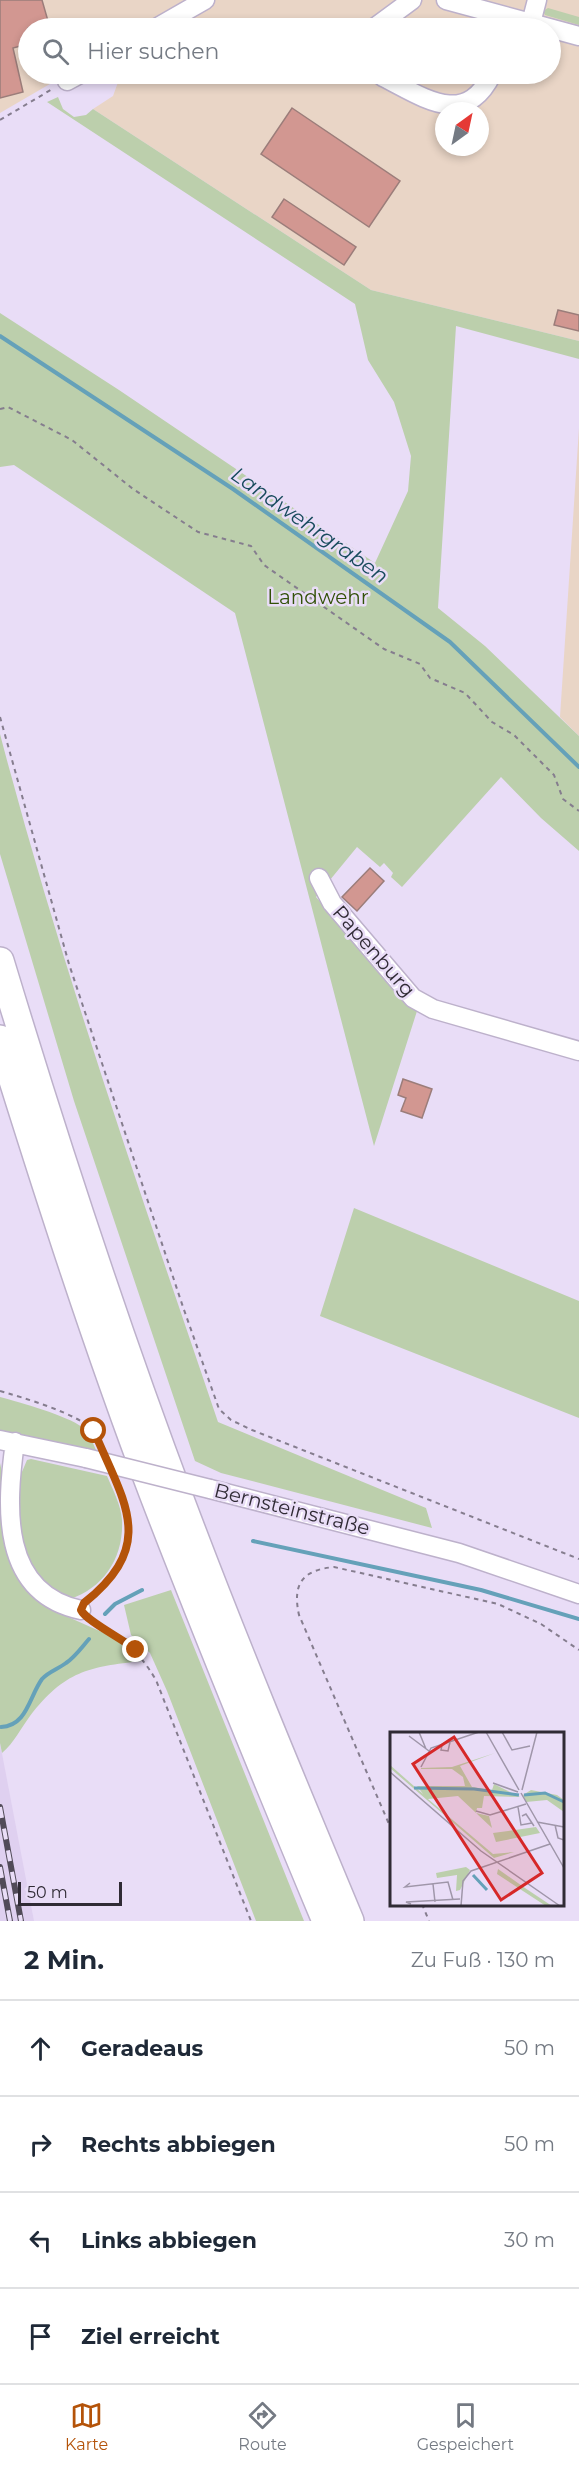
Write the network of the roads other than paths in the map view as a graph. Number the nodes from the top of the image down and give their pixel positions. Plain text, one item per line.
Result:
1 (205, 0) edge
2 (412, 0) edge
3 (446, 0) edge
4 (537, 0) edge
5 (174, 18) edge
6 (388, 18) edge
7 (495, 18) edge
8 (532, 18) edge
9 (561, 31) edge
10 (579, 36) edge
11 (398, 84) edge
12 (486, 84) edge
13 (319, 878) dead end
14 (0, 961) edge
15 (0, 1039) edge
16 (579, 1052) edge
17 (7, 1441) edge
18 (579, 1594) edge
19 (81, 1610) road end
20 (326, 1921) edge
21 (350, 1921) edge

1 - 5 street
2 - 6 street
3 - 7 street
4 - 8 street
9 - 10 street
11 - 12 street
13 - 16 street, Papenburg
14 - 21 highway
15 - 20 highway
17 - 18 street, Bernsteinstraße, bridge
17 - 19 street

